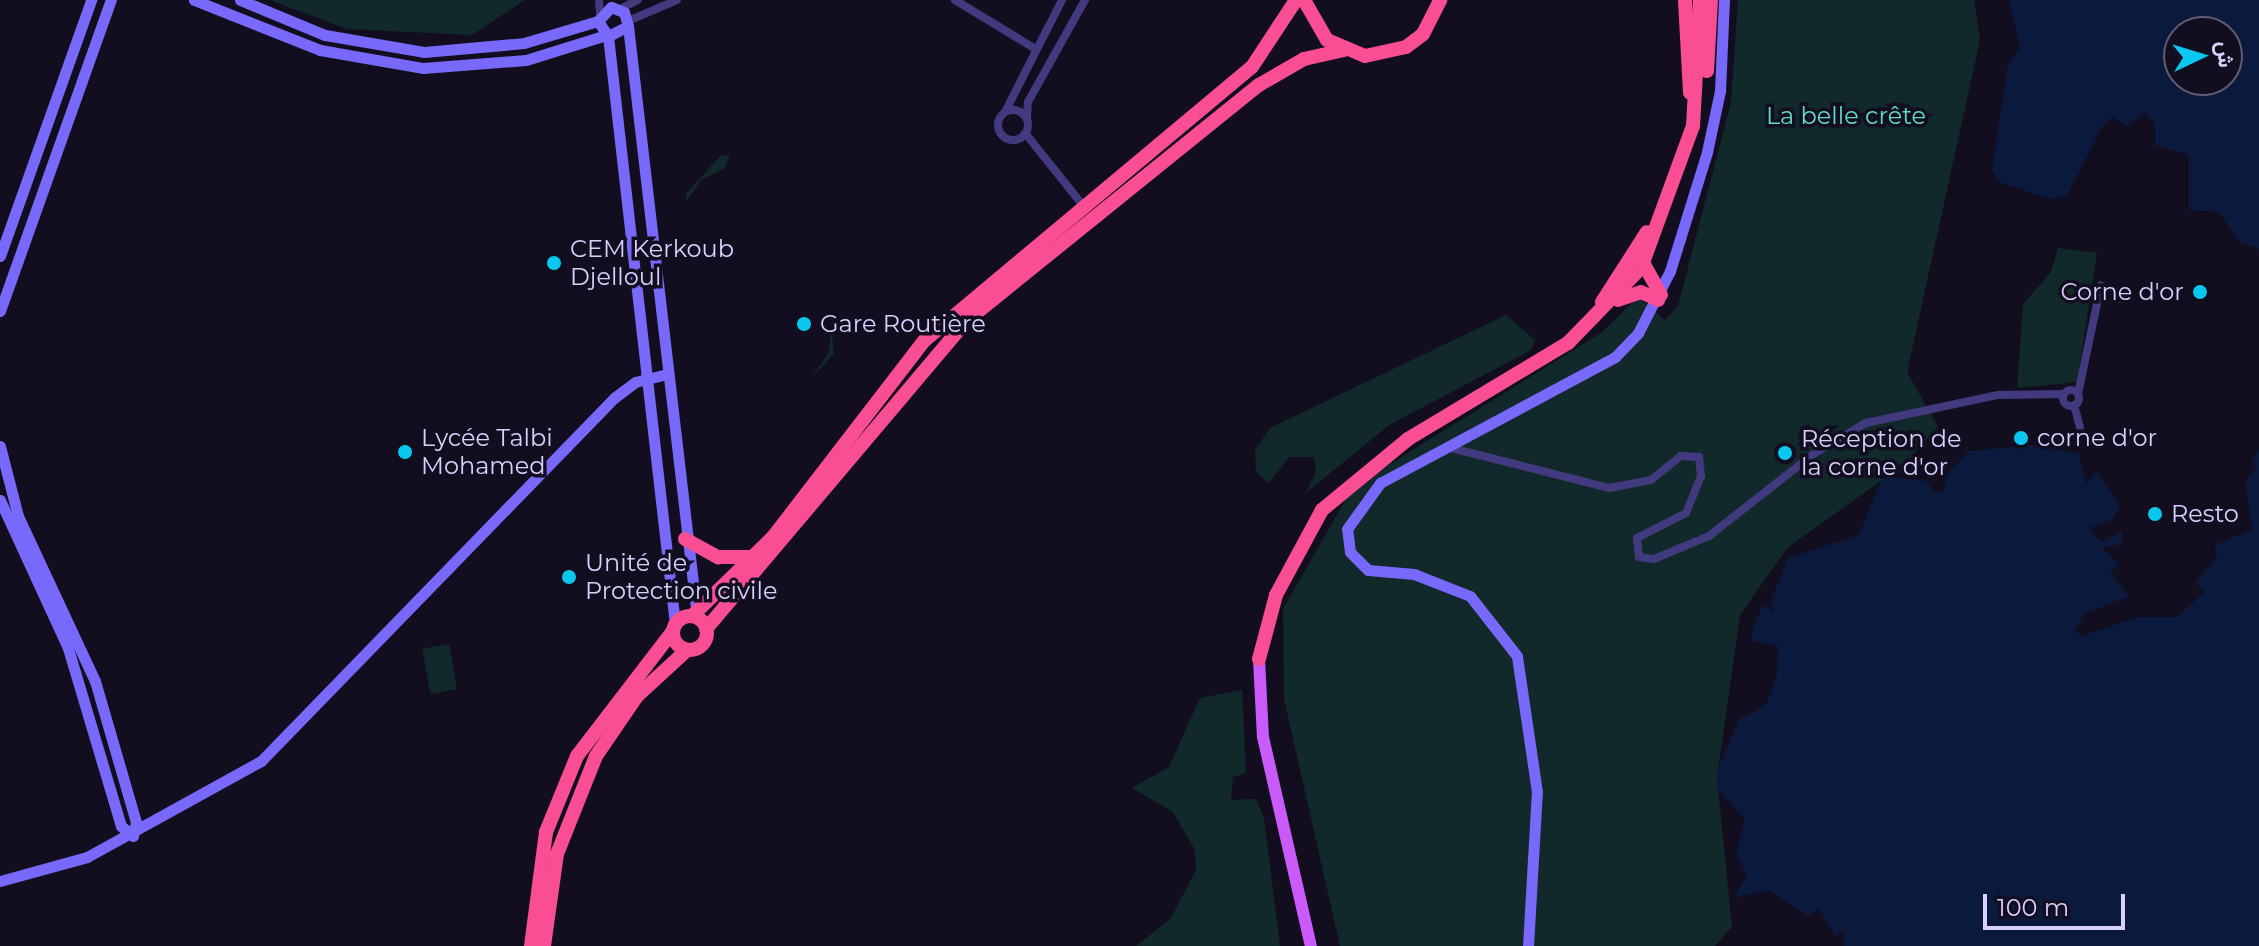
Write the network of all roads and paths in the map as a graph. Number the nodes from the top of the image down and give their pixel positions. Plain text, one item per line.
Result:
1 (91, 0) edge
2 (111, 0) edge
3 (194, 0) edge
4 (240, 0) edge
5 (599, 0) edge
6 (638, 0) edge
7 (677, 0) edge
8 (955, 0) edge
9 (1062, 0) edge
10 (1085, 0) edge
11 (1296, 0) edge
12 (1304, 0) edge
13 (1440, 0) edge
14 (1685, 0) edge
15 (1693, 0) edge
16 (1700, 0) edge
17 (1711, 0) edge
18 (1724, 0) edge
19 (972, 4) edge
20 (619, 6) edge
21 (599, 18) junction
22 (628, 24) junction
23 (607, 36) junction
24 (1034, 48) junction
25 (1344, 50) junction
26 (1693, 97) junction
27 (1005, 112) junction
28 (1027, 119) junction
29 (1025, 133) junction
30 (1085, 208) junction
31 (1647, 231) junction
32 (0, 256) edge
33 (1641, 268) junction
34 (2101, 285) dead end
35 (1660, 298) junction
36 (1614, 302) junction
37 (0, 311) edge
38 (667, 374) junction
39 (649, 377) junction
40 (2064, 394) junction
41 (2078, 394) junction
42 (2074, 405) junction
43 (2080, 427) dead end
44 (1471, 429) junction
45 (0, 446) edge
46 (1435, 448) junction
47 (1479, 455) junction
48 (0, 500) edge
49 (685, 539) junction
50 (31, 557) junction
51 (756, 557) junction
52 (698, 619) junction
53 (673, 628) junction
54 (687, 650) junction
55 (1259, 659) junction
56 (133, 836) junction
57 (0, 881) edge
58 (531, 946) edge
59 (544, 946) edge
60 (1311, 946) edge
61 (1528, 946) edge

1 - 32 street
2 - 37 street
3 - 23 street
4 - 21 street
5 - 21 street
6 - 20 street
7 - 22 street
8 - 19 street
9 - 24 street
10 - 28 street
11 - 30 highway
12 - 25 highway
13 - 25 highway
14 - 26 highway
15 - 26 highway
16 - 26 highway
17 - 26 highway
18 - 35 street
19 - 24 street
20 - 21 street
20 - 22 street
21 - 23 street
22 - 23 street
22 - 38 street
23 - 39 street
24 - 27 street
25 - 52 highway
26 - 31 highway
26 - 33 highway
27 - 28 street
27 - 29 street
28 - 29 street
29 - 30 street
30 - 51 highway
31 - 33 highway
31 - 55 highway
33 - 35 highway
33 - 36 highway
34 - 41 street
35 - 36 highway
35 - 44 street
36 - 55 highway
38 - 39 street
38 - 49 street
39 - 53 street
39 - 56 street
40 - 41 street
40 - 42 street
40 - 47 street
41 - 42 street
42 - 43 street
44 - 46 street
44 - 47 street
45 - 50 street
46 - 47 street
46 - 61 street
48 - 50 street
49 - 51 highway
49 - 52 street
50 - 56 street
51 - 52 highway
52 - 53 highway
52 - 54 highway
53 - 54 highway
53 - 58 highway
54 - 59 highway
55 - 60 main road
56 - 57 street

